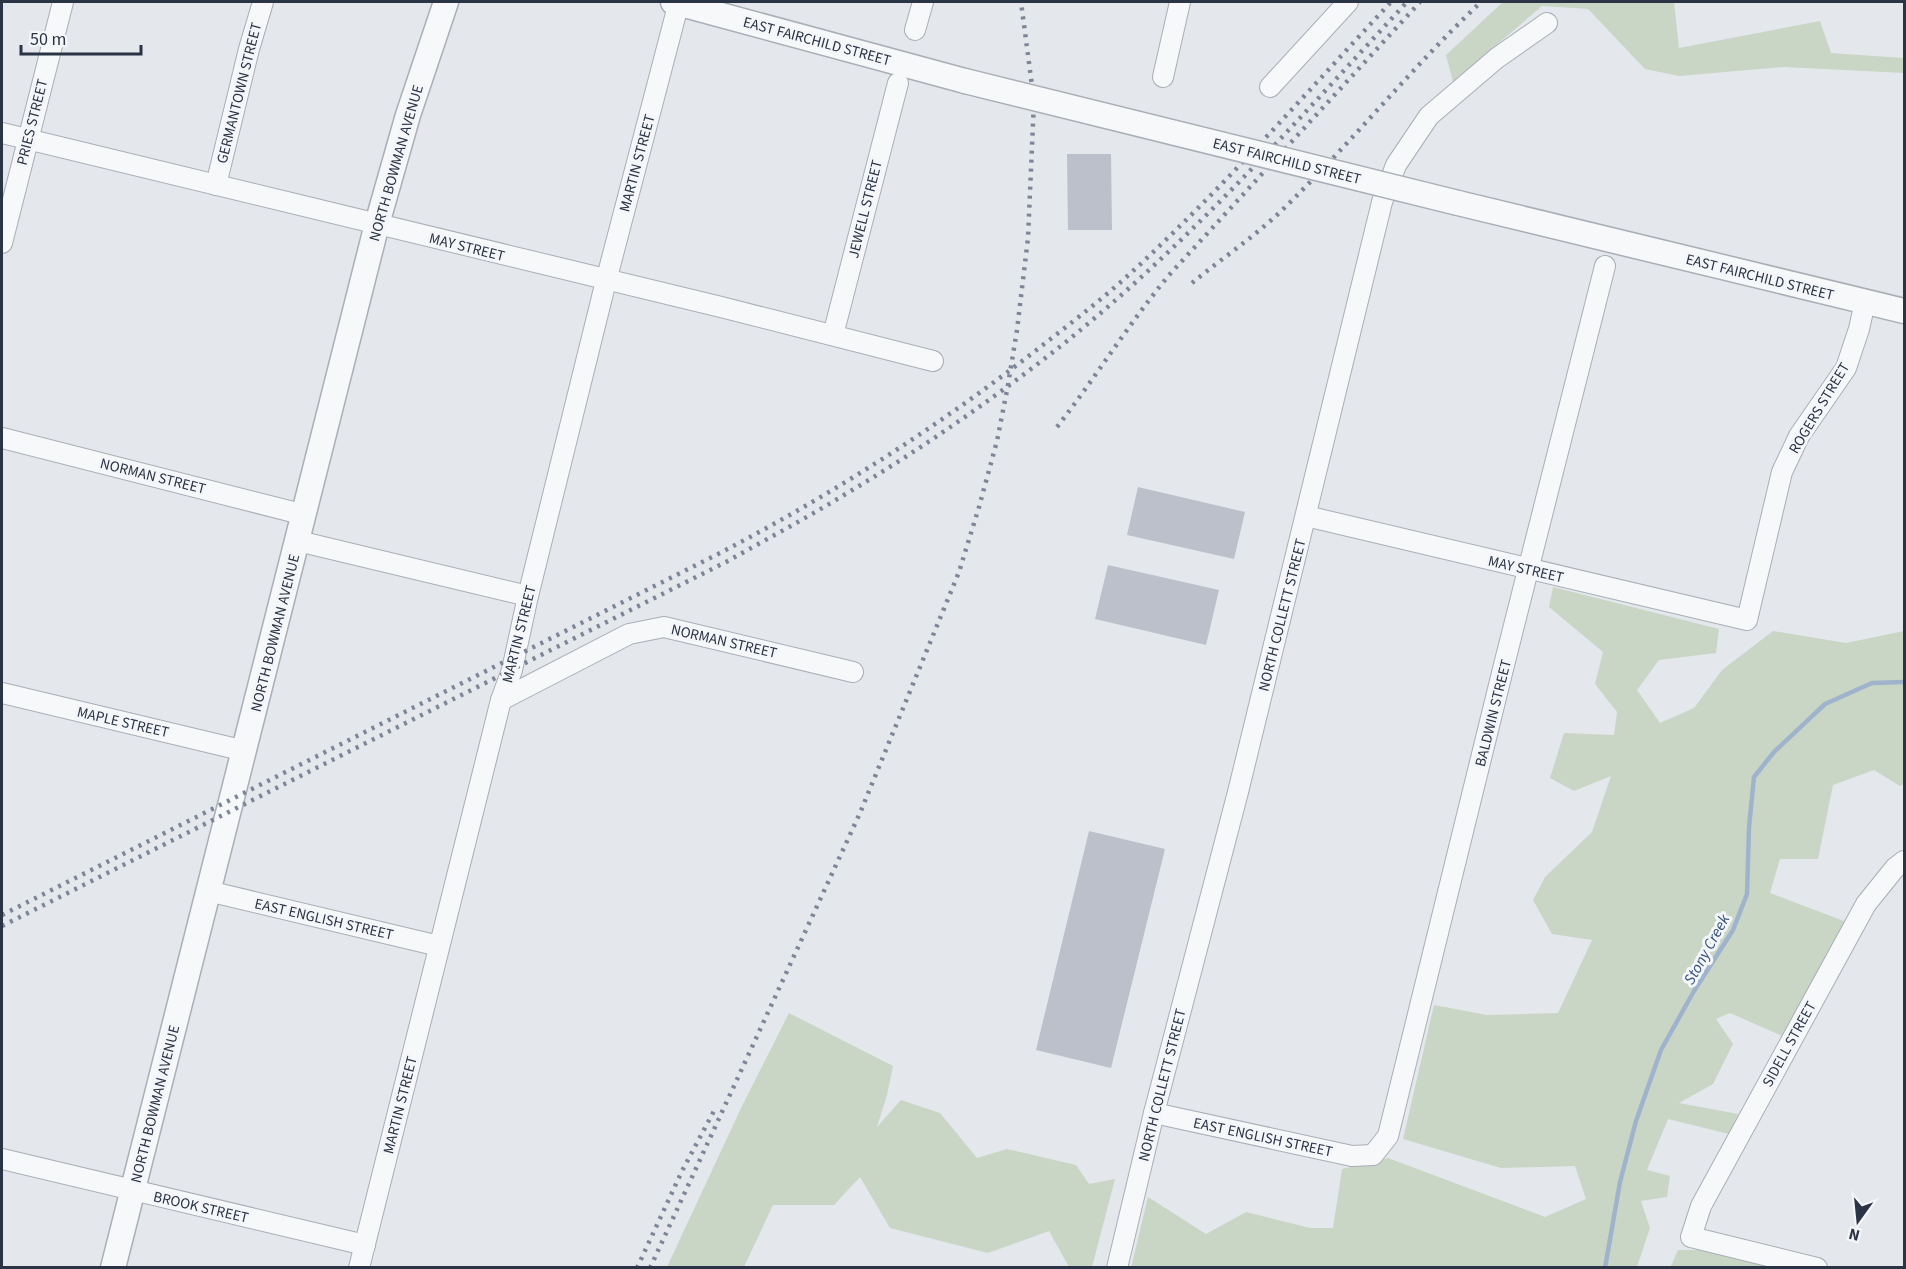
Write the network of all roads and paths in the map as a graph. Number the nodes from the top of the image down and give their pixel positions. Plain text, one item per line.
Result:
1 (63, 2) edge
2 (263, 2) edge
3 (446, 2) edge
4 (677, 2) edge
5 (923, 2) edge
6 (1180, 2) edge
7 (1348, 2) edge
8 (1547, 23) dead end
9 (915, 30) dead end
10 (1163, 78) dead end
11 (898, 83) dead end
12 (1270, 87) dead end
13 (2, 134) edge
14 (28, 140) junction
15 (216, 185) junction
16 (377, 224) junction
17 (2, 243) edge
18 (1605, 266) dead end
19 (606, 280) junction
20 (1865, 302) junction
21 (1905, 311) edge
22 (833, 336) junction
23 (933, 361) dead end
24 (2, 438) edge
25 (305, 514) junction
26 (1306, 516) junction
27 (298, 541) junction
28 (1530, 570) junction
29 (528, 596) junction
30 (1747, 620) joint
31 (853, 672) dead end
32 (2, 693) edge
33 (501, 700) junction
34 (245, 751) junction
35 (1905, 861) edge
36 (208, 891) junction
37 (439, 946) junction
38 (1154, 1113) junction
39 (1373, 1155) joint
40 (2, 1159) edge
41 (133, 1191) junction
42 (365, 1245) junction
43 (113, 1268) edge
44 (359, 1268) edge
45 (1117, 1268) edge
46 (1817, 1268) edge

1 - 14 street, PRIES STREET
2 - 15 street, GERMANTOWN STREET
3 - 16 street, NORTH BOWMAN AVENUE
4 - 19 street, MARTIN STREET
4 - 20 street, EAST FAIRCHILD STREET, bridge
5 - 9 street
6 - 10 street
7 - 12 street
8 - 26 street, NORTH COLLETT STREET
11 - 22 street, JEWELL STREET
13 - 14 street, MAY STREET
14 - 15 street, MAY STREET
14 - 17 street, PRIES STREET
15 - 16 street, MAY STREET
16 - 19 street, MAY STREET
16 - 25 street, NORTH BOWMAN AVENUE
18 - 28 street, BALDWIN STREET
19 - 22 street, MAY STREET
19 - 29 street, MARTIN STREET
20 - 21 street, EAST FAIRCHILD STREET
20 - 30 street, ROGERS STREET
22 - 23 street, MAY STREET
24 - 25 street, NORMAN STREET
25 - 27 street, NORTH BOWMAN AVENUE
26 - 28 street, MAY STREET
26 - 38 street, NORTH COLLETT STREET
27 - 29 street
27 - 34 street, NORTH BOWMAN AVENUE
28 - 30 street, MAY STREET
28 - 39 street, BALDWIN STREET
29 - 33 street, MARTIN STREET
31 - 33 street, NORMAN STREET
32 - 34 street, MAPLE STREET
33 - 37 street, MARTIN STREET
34 - 36 street, NORTH BOWMAN AVENUE
35 - 46 street, SIDELL STREET
36 - 37 street, EAST ENGLISH STREET
36 - 41 street, NORTH BOWMAN AVENUE
37 - 42 street, MARTIN STREET
38 - 39 street, EAST ENGLISH STREET
38 - 45 street, NORTH COLLETT STREET
40 - 41 street, BROOK STREET
41 - 42 street, BROOK STREET
41 - 43 street, NORTH BOWMAN AVENUE
42 - 44 street, MARTIN STREET

